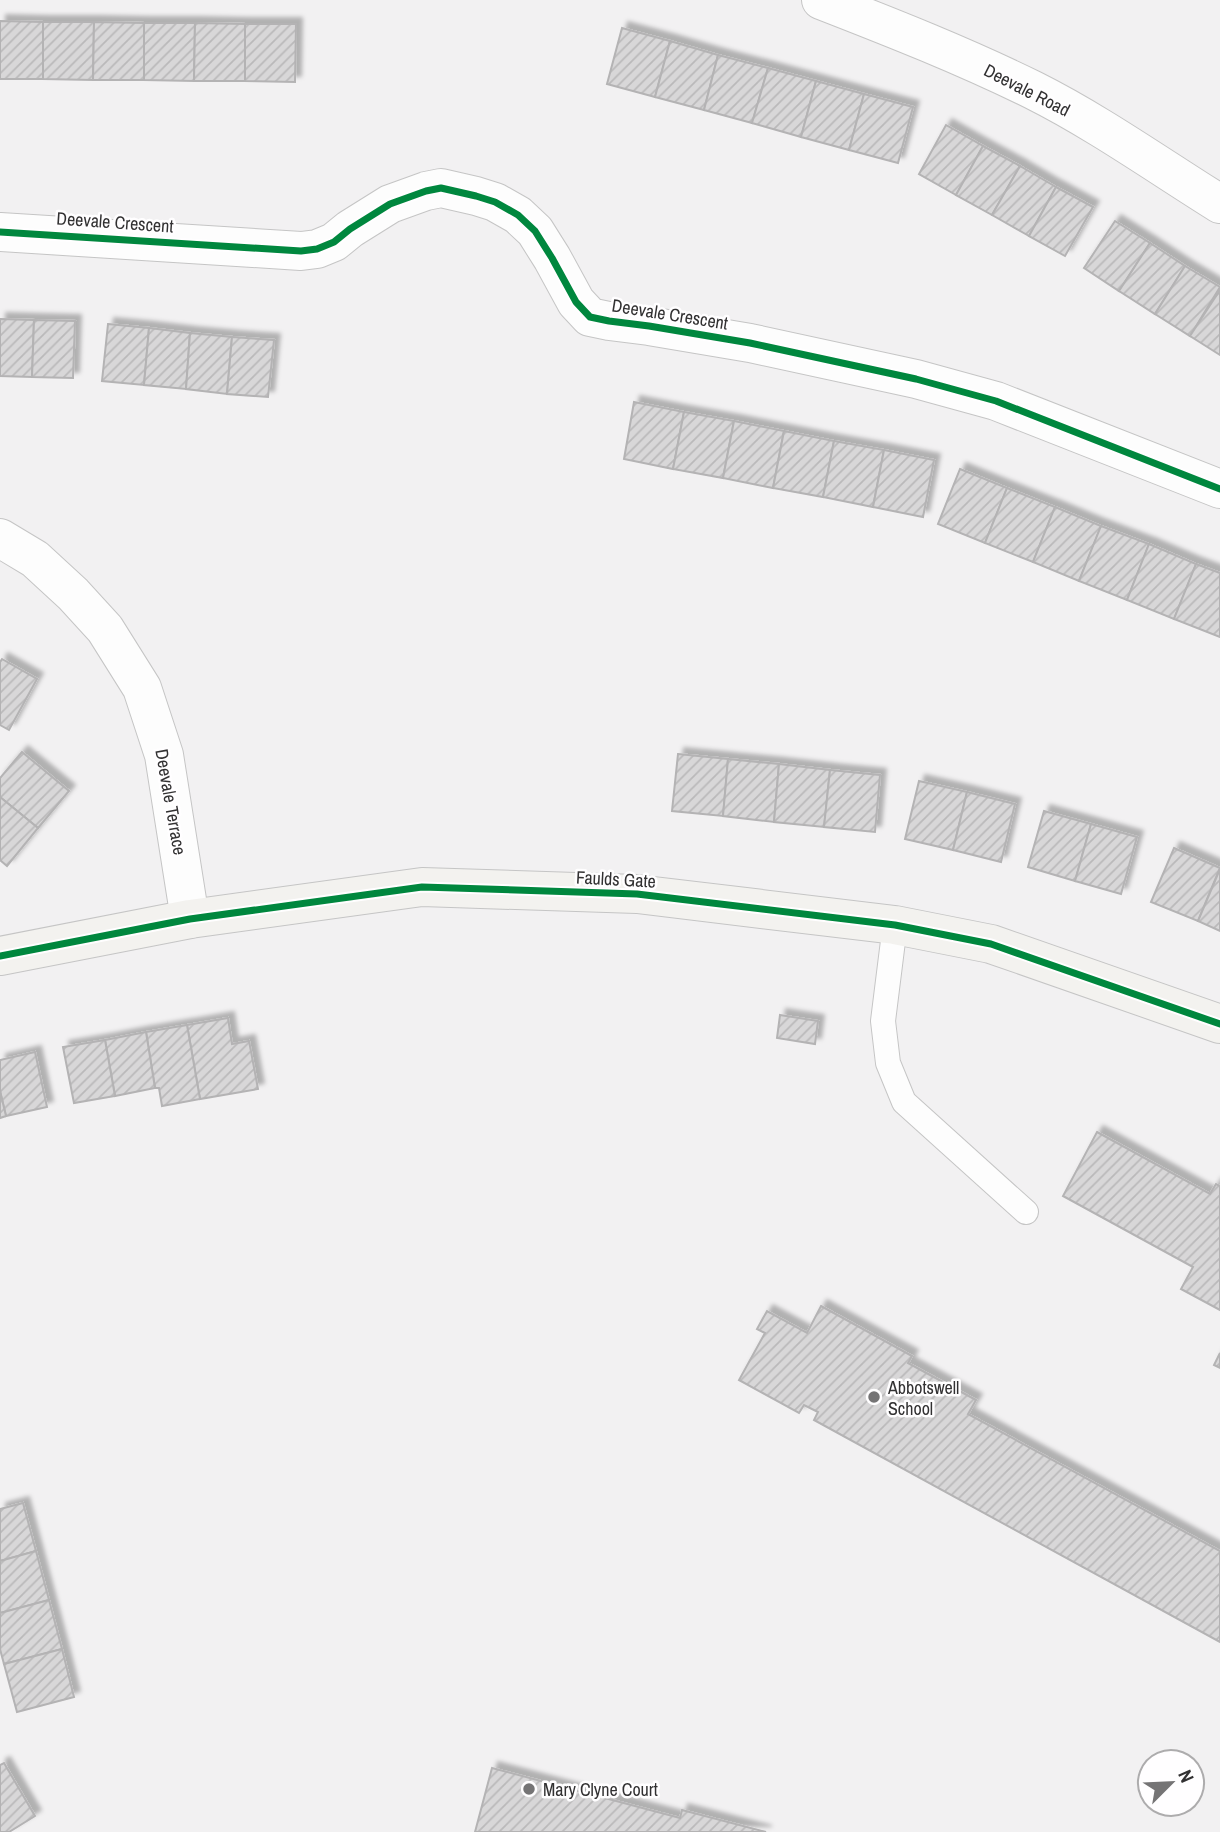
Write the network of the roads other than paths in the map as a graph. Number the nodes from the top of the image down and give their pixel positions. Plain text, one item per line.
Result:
1 (821, 0) edge
2 (1220, 204) edge
3 (0, 232) edge
4 (1220, 489) edge
5 (0, 538) edge
6 (190, 919) junction
7 (895, 925) junction
8 (0, 956) edge
9 (1220, 1024) edge
10 (1026, 1212) dead end

1 - 2 street, Deevale Road
3 - 4 street, Deevale Crescent
5 - 6 street, Deevale Terrace
6 - 7 street, Faulds Gate
6 - 8 street, Faulds Gate
7 - 9 street, Faulds Gate
7 - 10 lane

